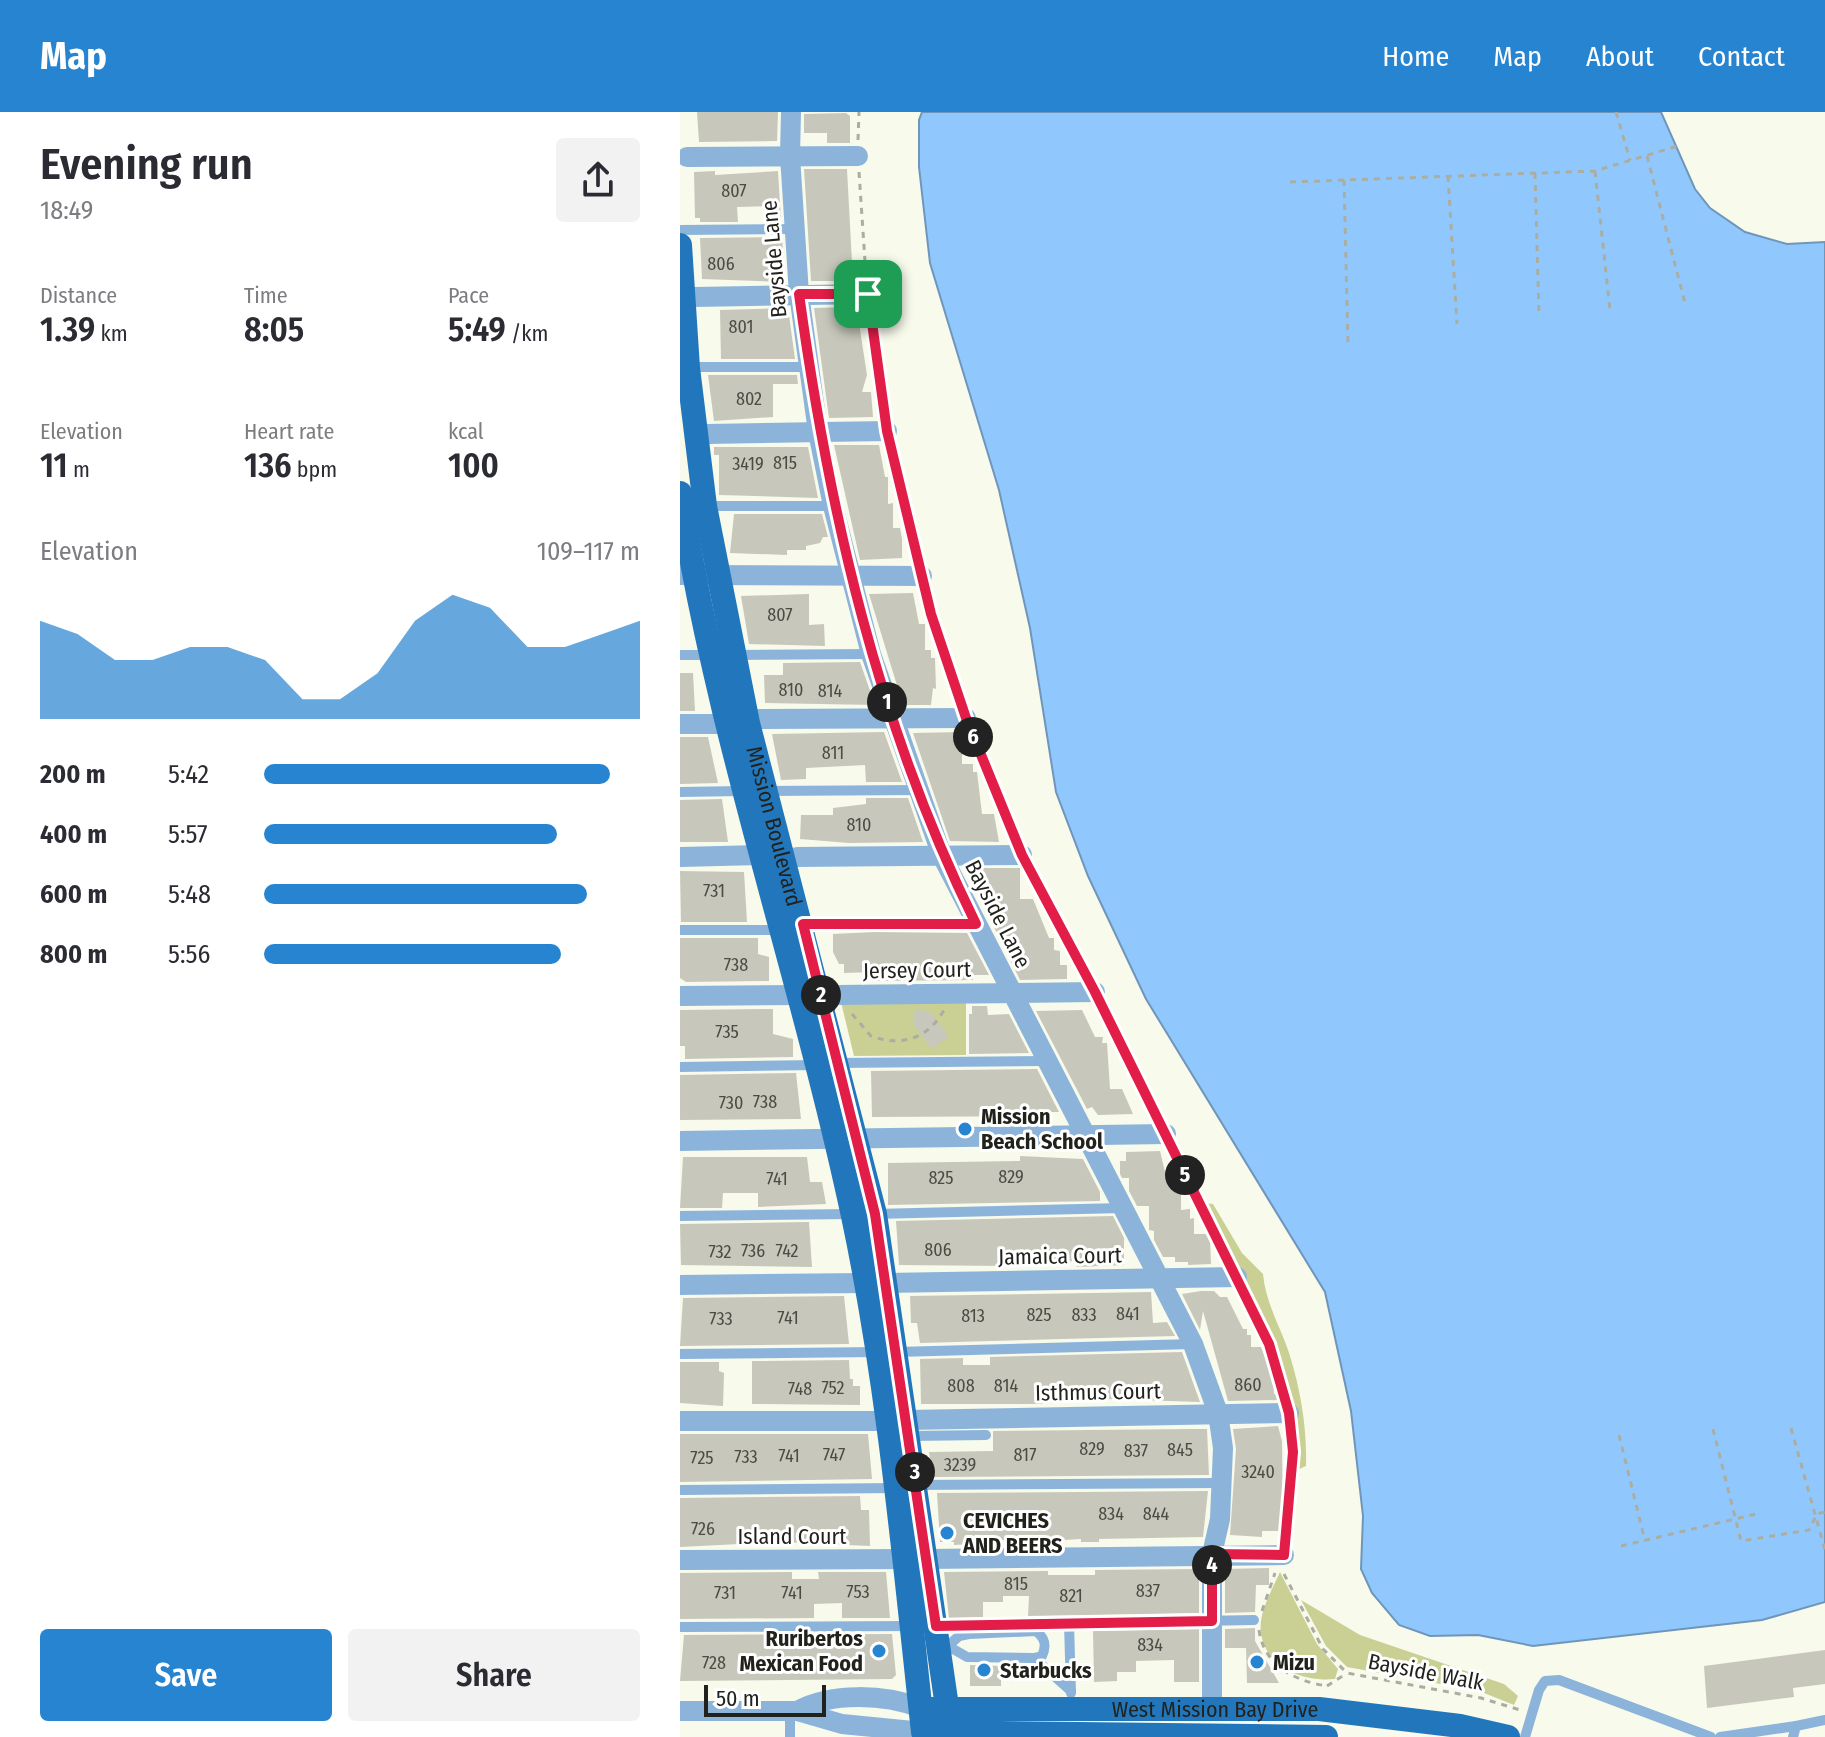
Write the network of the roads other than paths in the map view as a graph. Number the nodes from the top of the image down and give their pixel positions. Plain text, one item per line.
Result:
1 (791, 112) edge
2 (790, 156) junction
3 (858, 156) road end
4 (687, 157) dead end
5 (795, 229) junction
6 (680, 230) edge
7 (680, 245) edge
8 (799, 294) junction
9 (868, 294) road end
10 (694, 297) dead end
11 (809, 367) junction
12 (688, 368) junction
13 (887, 431) road end
14 (818, 432) junction
15 (708, 434) dead end
16 (687, 503) edge
17 (833, 506) junction
18 (687, 575) edge
19 (719, 575) junction
20 (922, 576) road end
21 (850, 578) junction
22 (871, 654) junction
23 (680, 655) edge
24 (722, 655) junction
25 (966, 718) road end
26 (759, 719) dead end
27 (893, 719) junction
28 (680, 724) edge
29 (727, 724) junction
30 (918, 790) junction
31 (754, 791) junction
32 (680, 792) edge
33 (760, 855) junction
34 (1022, 855) road end
35 (942, 856) junction
36 (680, 857) edge
37 (797, 857) dead end
38 (976, 924) junction
39 (793, 927) junction
40 (680, 930) edge
41 (1095, 992) road end
42 (1011, 993) junction
43 (800, 995) junction
44 (842, 995) road end
45 (680, 996) edge
46 (1045, 1061) junction
47 (828, 1064) junction
48 (680, 1067) edge
49 (1166, 1134) road end
50 (1085, 1135) junction
51 (846, 1138) junction
52 (680, 1141) edge
53 (1124, 1208) junction
54 (864, 1214) junction
55 (680, 1216) edge
56 (1159, 1277) junction
57 (1237, 1277) road end
58 (875, 1283) junction
59 (680, 1285) edge
60 (1193, 1344) junction
61 (887, 1352) junction
62 (680, 1354) edge
63 (1218, 1413) junction
64 (1289, 1413) road end
65 (680, 1421) edge
66 (902, 1426) junction
67 (986, 1435) dead end
68 (1223, 1483) junction
69 (907, 1487) junction
70 (680, 1490) edge
71 (1212, 1554) junction
72 (1284, 1555) road end
73 (915, 1559) junction
74 (680, 1560) edge
75 (1212, 1621) junction
76 (1257, 1621) road end
77 (1069, 1623) junction
78 (910, 1626) junction
79 (680, 1627) edge
80 (940, 1639) junction
81 (1034, 1658) junction
82 (1071, 1700) junction
83 (1212, 1707) junction
84 (680, 1711) edge
85 (794, 1711) junction
86 (1367, 1713) junction
87 (922, 1720) junction
88 (1825, 1720) edge
89 (948, 1723) junction
90 (1795, 1731) edge
91 (790, 1737) edge
92 (1324, 1737) edge
93 (1508, 1737) edge
94 (1525, 1737) edge
95 (1711, 1737) edge
96 (1720, 1737) edge

1 - 2 street, Bayside Lane
2 - 3 street
2 - 4 street
2 - 5 street, Bayside Lane
5 - 6 lane
5 - 8 street, Bayside Lane
7 - 12 main road, Mission Boulevard
8 - 9 street
8 - 10 street
8 - 11 street, Bayside Lane
11 - 12 lane
11 - 14 street, Bayside Lane
12 - 16 main road, Mission Boulevard
13 - 14 street
14 - 15 street
14 - 17 street, Bayside Lane
16 - 17 lane
16 - 18 main road, Mission Boulevard
16 - 19 main road, Mission Boulevard
17 - 21 street, Bayside Lane
18 - 19 street
18 - 24 main road, Mission Boulevard
19 - 21 street
19 - 24 main road, Mission Boulevard
20 - 21 street
21 - 22 street, Bayside Lane
22 - 24 lane
22 - 27 street, Bayside Lane
23 - 24 lane
24 - 29 main road, Mission Boulevard
24 - 31 main road, Mission Boulevard
25 - 27 street
26 - 27 street
27 - 30 street, Bayside Lane
28 - 29 street
29 - 31 main road, Mission Boulevard
30 - 31 lane
30 - 35 street, Bayside Lane
31 - 32 lane
31 - 33 main road, Mission Boulevard
31 - 39 main road, Mission Boulevard
33 - 36 street
33 - 39 main road, Mission Boulevard
34 - 35 street
35 - 37 street
35 - 38 street, Bayside Lane
38 - 39 lane
38 - 42 street, Bayside Lane
39 - 40 lane
39 - 43 main road, Mission Boulevard
39 - 47 main road, Mission Boulevard
41 - 42 street, Jersey Court
42 - 44 street, Jersey Court
42 - 46 street, Bayside Lane
43 - 45 street
43 - 47 main road, Mission Boulevard
46 - 47 lane
46 - 50 street, Bayside Lane
47 - 48 lane
47 - 51 main road, Mission Boulevard
49 - 50 street
50 - 51 street
50 - 53 street, Bayside Lane
51 - 52 street
51 - 54 main road, Mission Boulevard
53 - 54 lane
53 - 56 street, Bayside Lane
54 - 55 lane
54 - 58 main road, Mission Boulevard
56 - 57 street, Jamaica Court
56 - 58 street, Jamaica Court
56 - 60 street, Bayside Lane
58 - 59 street, Jamaica Court
58 - 61 main road, Mission Boulevard
60 - 61 lane
60 - 63 street, Bayside Lane
61 - 62 lane
61 - 66 main road, Mission Boulevard
63 - 64 street, Isthmus Court
63 - 66 street, Isthmus Court
63 - 68 street, Bayside Lane
65 - 66 street, Isthmus Court
66 - 67 lane
66 - 69 main road, Mission Boulevard
68 - 69 lane
68 - 71 street, Bayside Lane
69 - 70 lane
69 - 73 main road, Mission Boulevard
71 - 72 street, Island Court
71 - 73 street, Island Court
71 - 75 street, Bayside Lane
73 - 74 street, Island Court
73 - 78 main road, Mission Boulevard
73 - 80 main road, Mission Boulevard
75 - 76 lane
75 - 77 lane
75 - 83 street, Bayside Lane
77 - 80 lane
77 - 82 lane
78 - 79 lane
78 - 87 main road, Mission Boulevard
80 - 81 lane
80 - 81 lane
80 - 89 main road, Mission Boulevard
81 - 82 lane
82 - 83 main road, West Mission Bay Drive
82 - 89 main road, West Mission Bay Drive
83 - 86 main road, West Mission Bay Drive
84 - 85 street
85 - 87 street
85 - 87 street
85 - 91 lane
86 - 92 main road
86 - 93 main road, West Mission Bay Drive
87 - 89 main road, West Mission Bay Drive
88 - 90 lane
89 - 92 main road, West Mission Bay Drive
90 - 96 lane
94 - 95 lane

